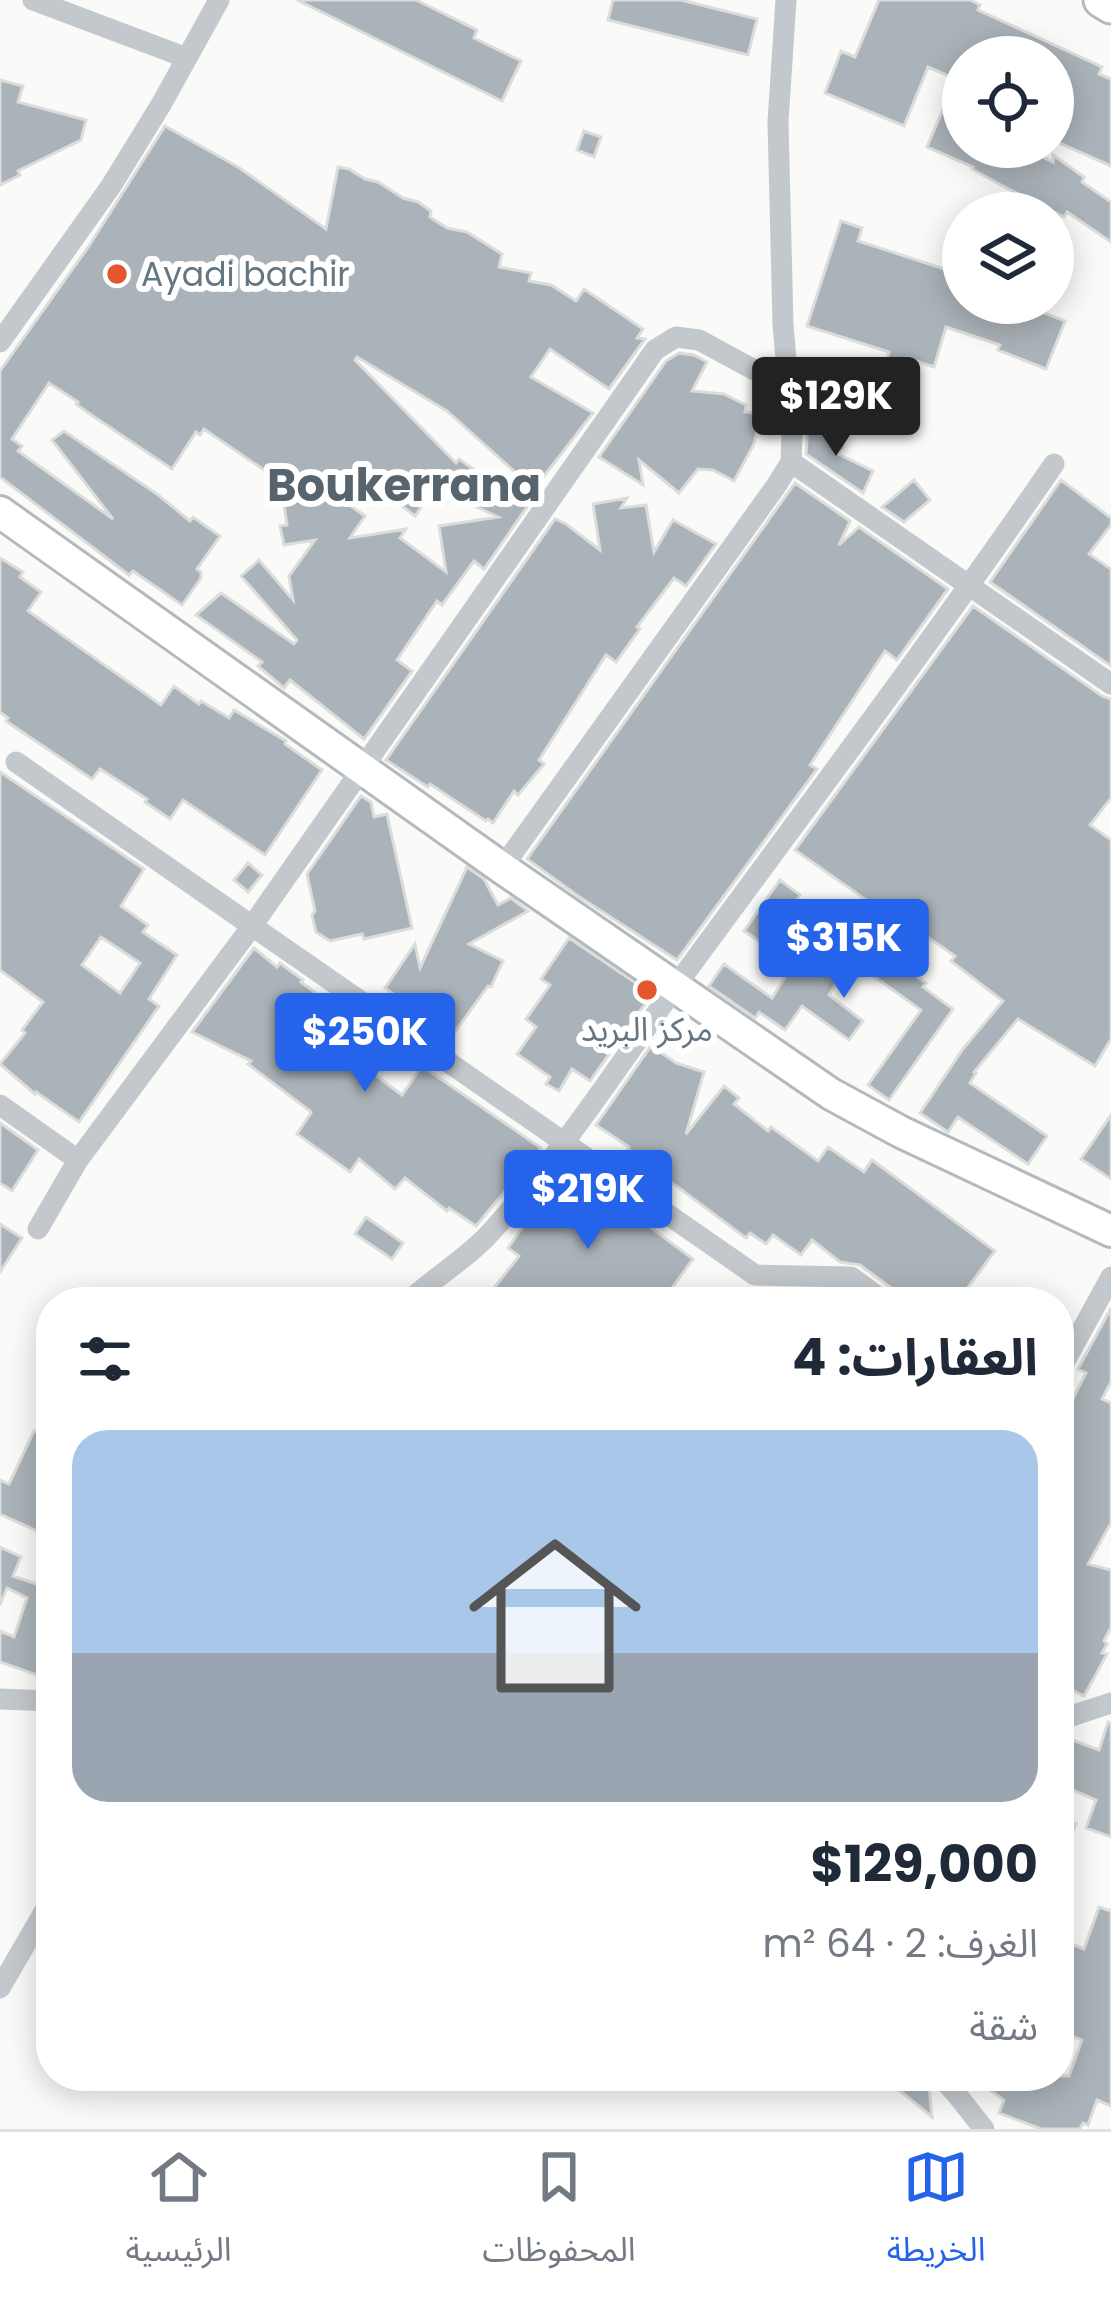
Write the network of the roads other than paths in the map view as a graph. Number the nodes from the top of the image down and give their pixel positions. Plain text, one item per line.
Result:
1 (33, 0) edge
2 (219, 0) edge
3 (786, 0) edge
4 (1101, 0) edge
5 (1111, 6) edge
6 (187, 58) junction
7 (0, 342) edge
8 (788, 388) junction
9 (790, 462) junction
10 (1054, 464) dead end
11 (0, 512) edge
12 (971, 585) junction
13 (1111, 684) edge
14 (16, 763) dead end
15 (362, 769) junction
16 (502, 868) junction
17 (252, 926) junction
18 (674, 988) junction
19 (0, 1105) edge
20 (565, 1143) junction
21 (78, 1160) junction
22 (1108, 1224) edge
23 (38, 1229) dead end
24 (1111, 1277) edge
25 (428, 1287) edge
26 (864, 1287) edge
27 (1074, 1345) edge
28 (0, 1700) edge
29 (36, 1701) edge
30 (1111, 1703) edge
31 (1074, 1715) edge
32 (36, 1926) edge
33 (0, 1988) edge
34 (956, 2091) edge
35 (984, 2129) edge

1 - 6 street
2 - 6 street
3 - 8 street
4 - 5 main road
6 - 7 street
8 - 9 street
8 - 15 street
9 - 12 street
9 - 16 street
10 - 12 street
11 - 15 street
12 - 13 street
12 - 18 street
14 - 17 street
15 - 16 street
15 - 17 street
16 - 18 street
17 - 20 street
17 - 21 street
18 - 20 street
18 - 22 street
19 - 21 street
20 - 25 street
20 - 26 street
21 - 23 street
24 - 27 street
28 - 29 street
30 - 31 street
32 - 33 street
34 - 35 street

